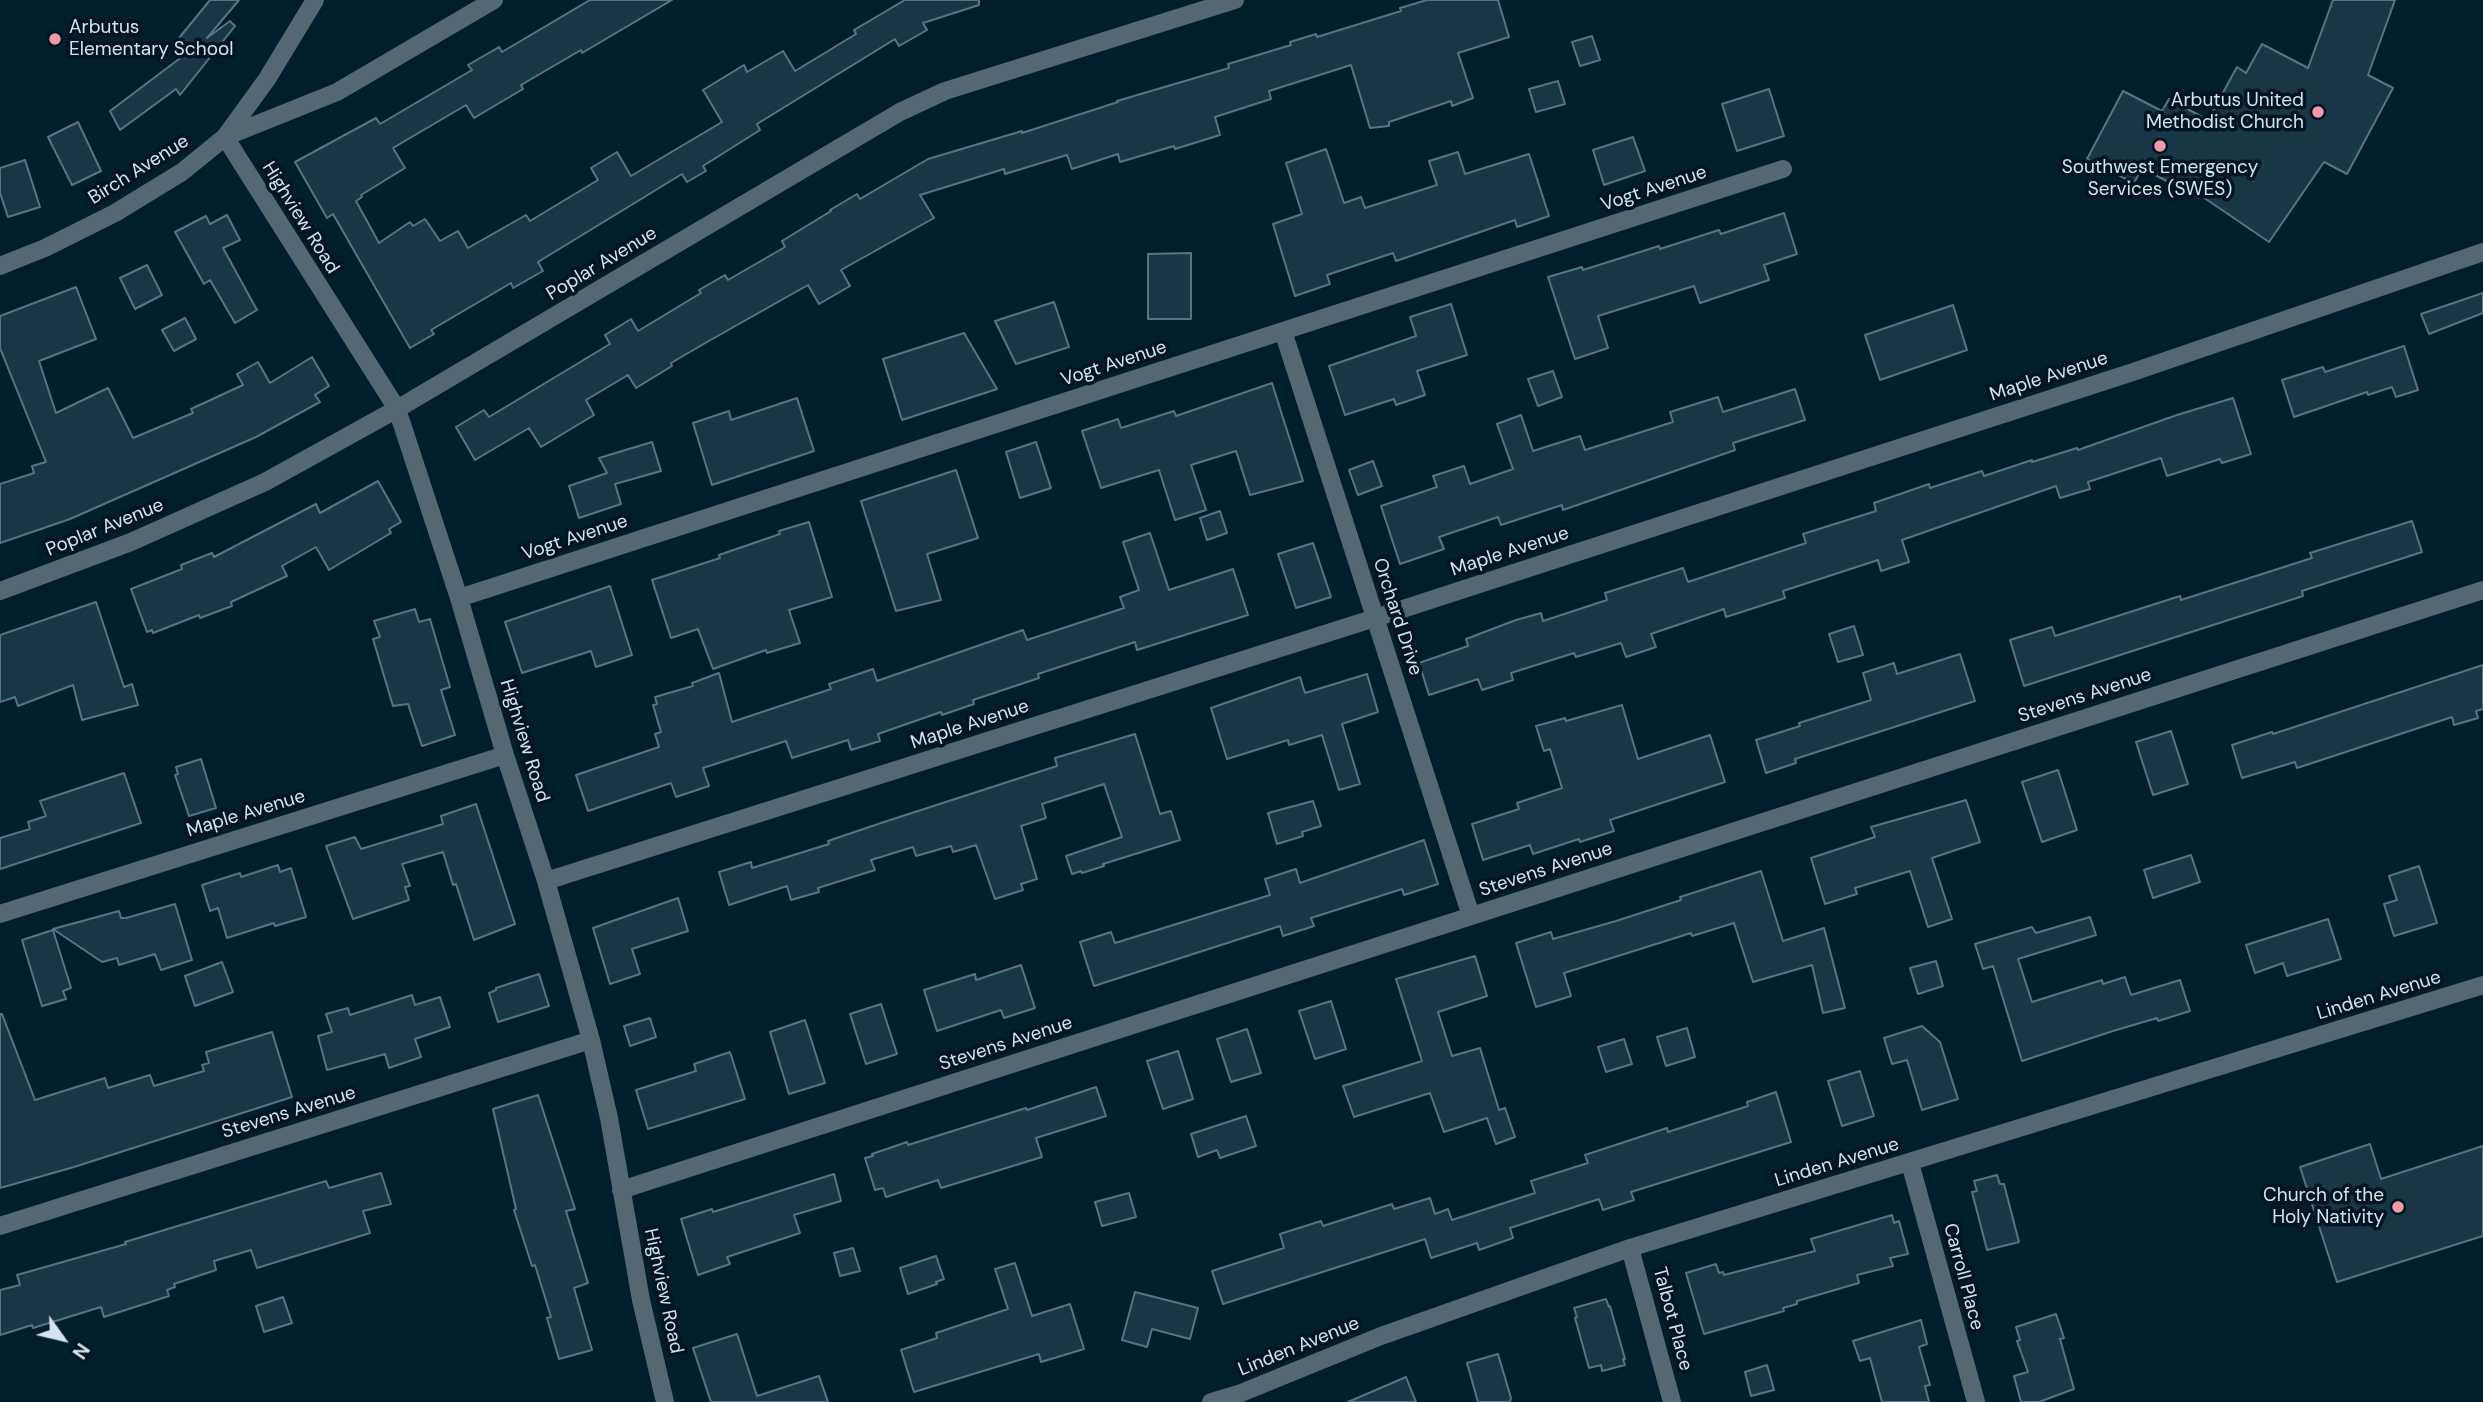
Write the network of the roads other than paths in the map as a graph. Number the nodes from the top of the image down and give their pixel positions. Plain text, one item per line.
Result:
1 (315, 0) edge
2 (494, 0) edge
3 (1235, 0) edge
4 (225, 137) junction
5 (1783, 169) dead end
6 (2483, 252) edge
7 (0, 266) edge
8 (1283, 331) junction
9 (397, 410) junction
10 (2483, 590) edge
11 (0, 591) edge
12 (459, 598) junction
13 (1375, 618) junction
14 (505, 755) junction
15 (546, 881) junction
16 (0, 914) edge
17 (1471, 916) junction
18 (2483, 985) edge
19 (591, 1040) junction
20 (1910, 1163) junction
21 (621, 1191) junction
22 (0, 1226) edge
23 (1630, 1248) junction
24 (665, 1402) edge
25 (1211, 1402) edge
26 (1672, 1402) edge
27 (1976, 1402) edge

1 - 4 street, Birch Avenue
2 - 4 street
3 - 9 street, Poplar Avenue
4 - 7 street, Birch Avenue
4 - 9 street, Highview Road
5 - 8 street, Vogt Avenue
6 - 13 street, Maple Avenue
8 - 12 street, Vogt Avenue
8 - 13 street, Orchard Drive
9 - 11 street, Poplar Avenue
9 - 12 street, Highview Road
10 - 17 street, Stevens Avenue
12 - 14 street, Highview Road
13 - 15 street, Maple Avenue
13 - 17 street, Orchard Drive
14 - 15 street, Highview Road
14 - 16 street, Maple Avenue
15 - 19 street, Highview Road
17 - 21 street, Stevens Avenue
18 - 20 street, Linden Avenue
19 - 21 street, Highview Road
19 - 22 street, Stevens Avenue
20 - 23 street, Linden Avenue
20 - 27 street, Carroll Place
21 - 24 street, Highview Road
23 - 25 street, Linden Avenue
23 - 26 street, Talbot Place

